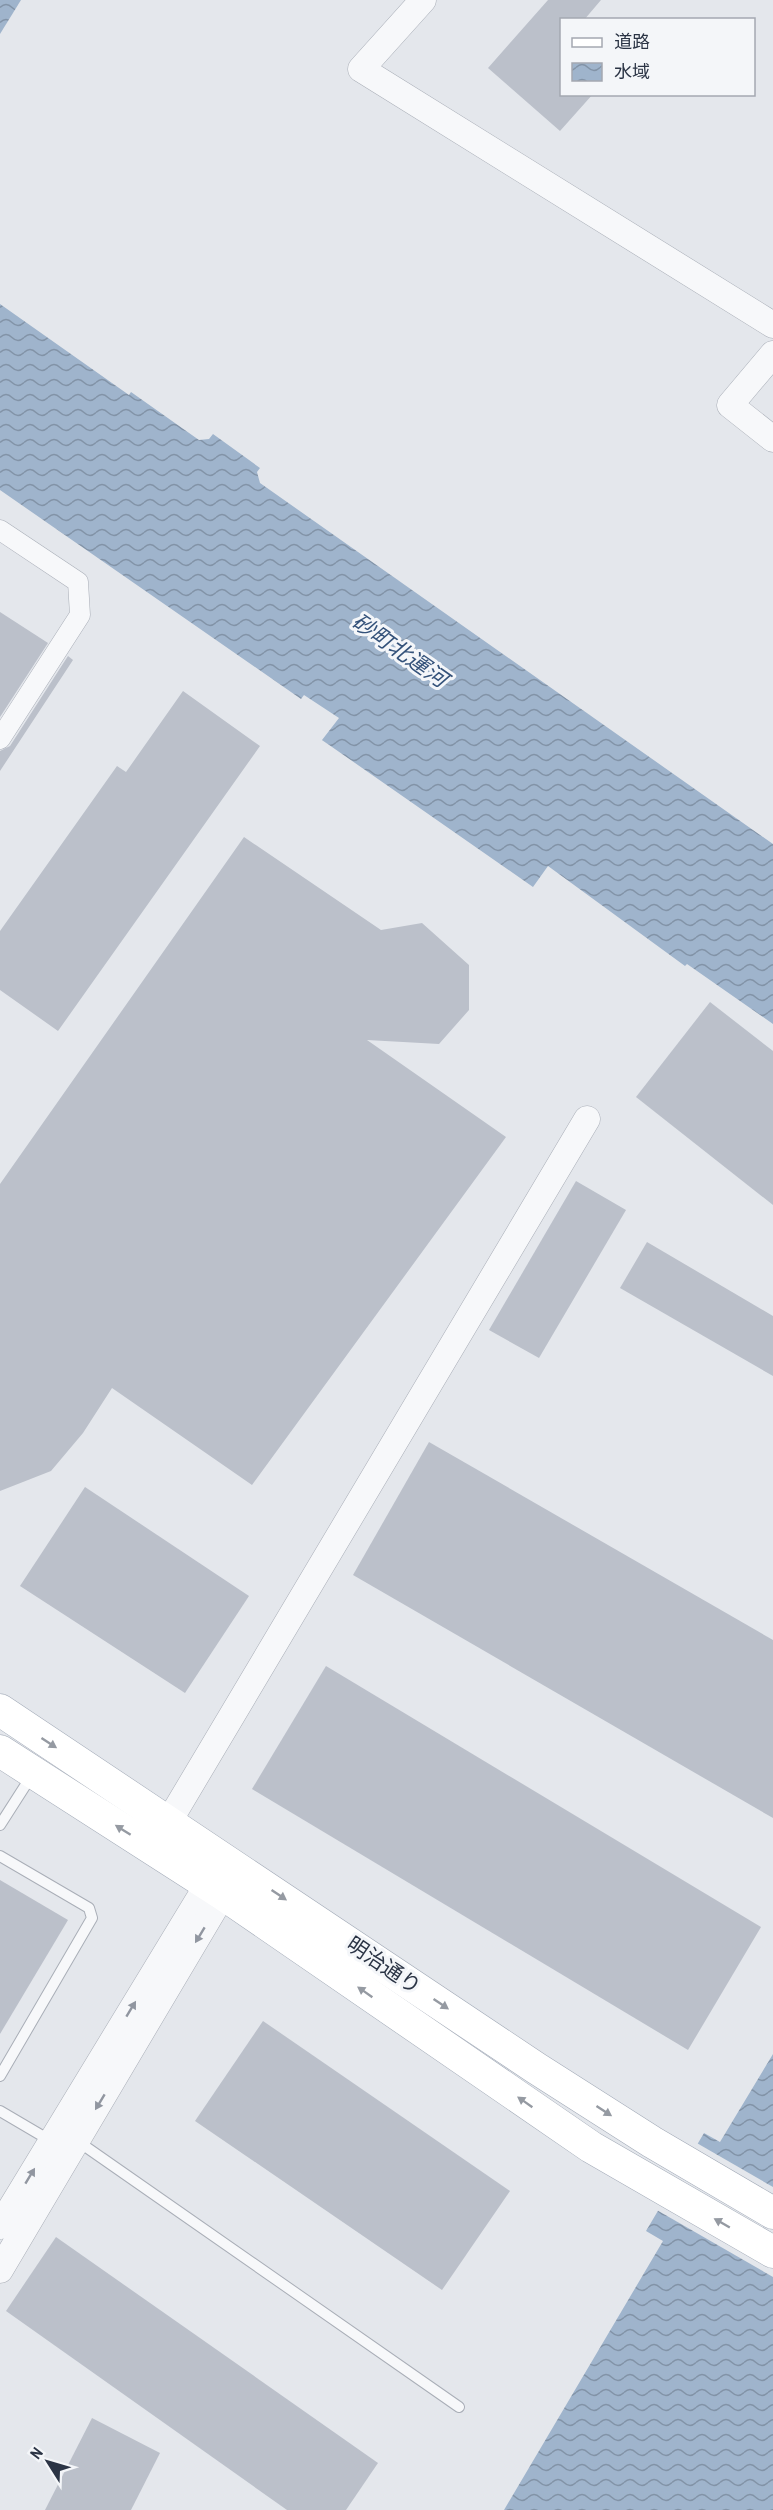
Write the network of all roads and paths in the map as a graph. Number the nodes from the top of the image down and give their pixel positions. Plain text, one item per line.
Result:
1 (423, 0) edge
2 (773, 325) edge
3 (773, 354) edge
4 (773, 439) edge
5 (0, 530) edge
6 (0, 739) edge
7 (587, 1119) dead end
8 (0, 1710) edge
9 (0, 1751) edge
10 (34, 1773) junction
11 (169, 1822) junction
12 (0, 1825) edge
13 (153, 1849) junction
14 (0, 1856) edge
15 (231, 1862) junction
16 (216, 1889) junction
17 (0, 2076) edge
18 (0, 2110) edge
19 (77, 2140) junction
20 (51, 2141) junction
21 (773, 2213) edge
22 (0, 2226) edge
23 (773, 2252) edge
24 (0, 2270) edge
25 (459, 2407) dead end

1 - 2 street
3 - 4 street
5 - 6 street
7 - 11 street
8 -> 11 main road, 明治通り
9 - 10 main road, 明治通り
10 - 12 lane
13 -> 10 main road, 明治通り
11 - 13 street
11 - 15 main road, 明治通り
13 - 16 main road, 明治通り
14 - 17 lane
15 - 16 street
15 -> 21 main road, 明治通り
16 -> 19 street
20 -> 16 street
23 -> 16 main road, 明治通り
18 - 20 lane
19 - 20 lane
19 - 24 street
19 - 25 lane
22 -> 20 street

